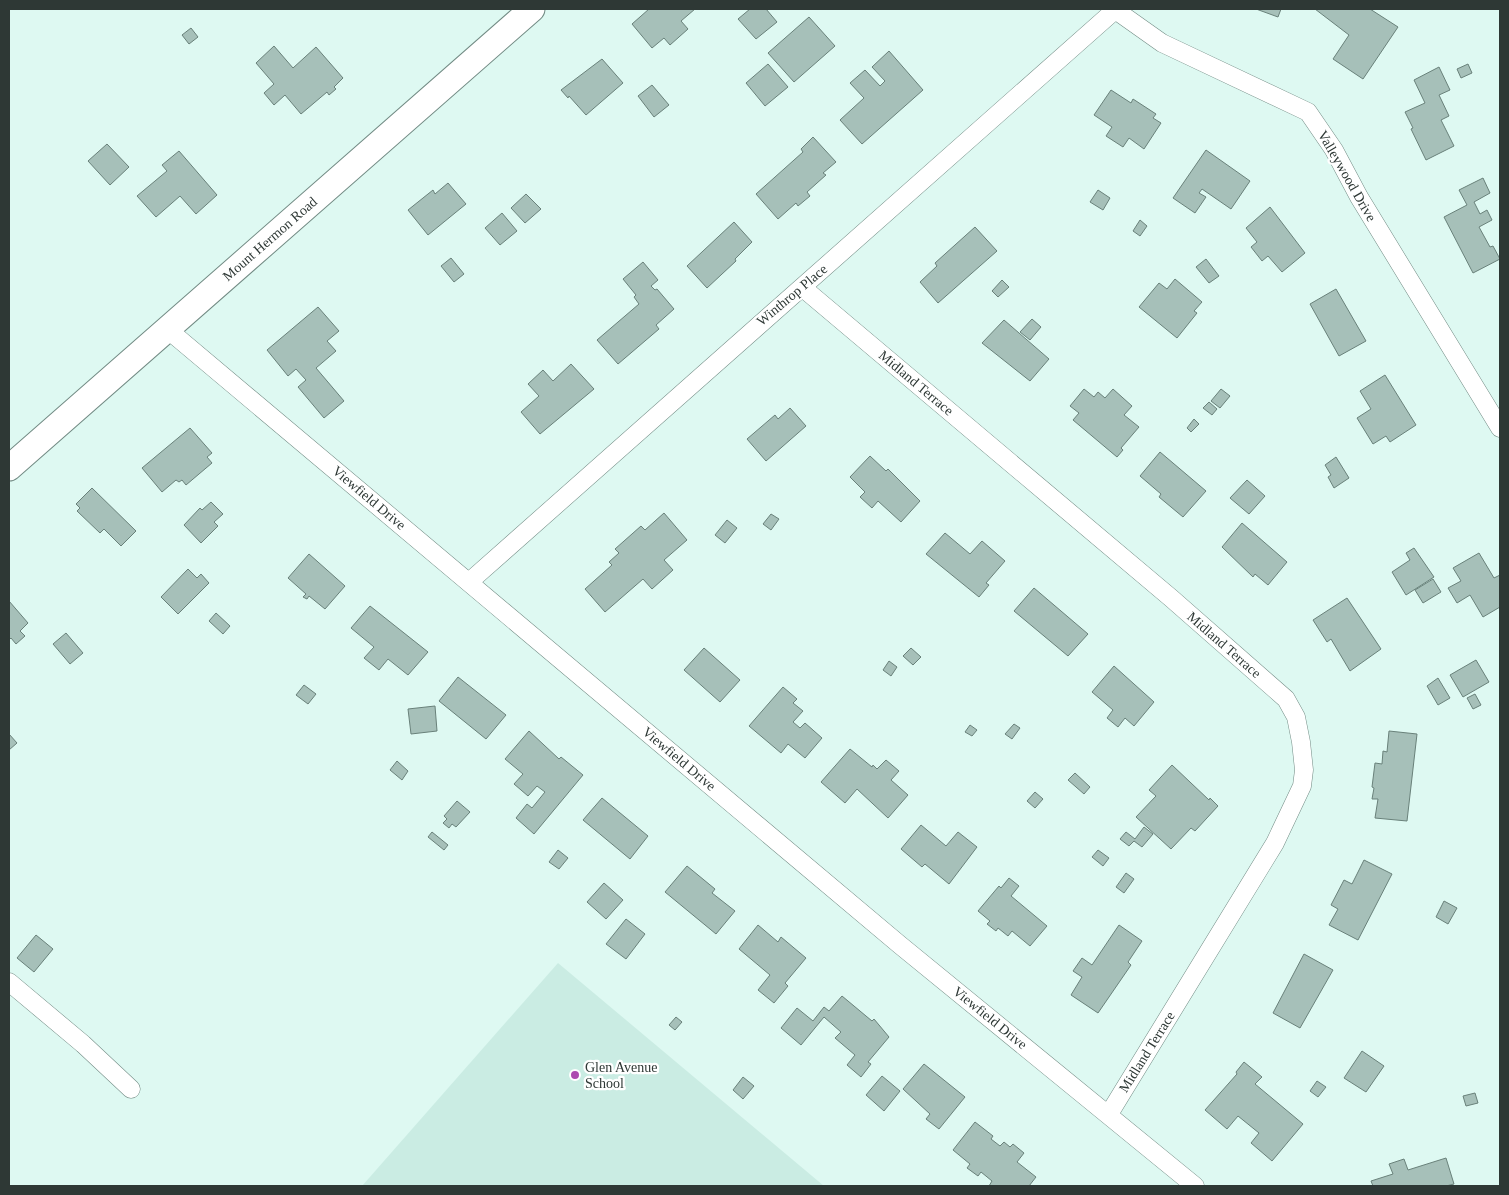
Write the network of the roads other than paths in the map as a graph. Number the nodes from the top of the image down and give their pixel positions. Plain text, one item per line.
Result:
1 (532, 9) edge
2 (1115, 10) edge
3 (803, 288) junction
4 (166, 328) junction
5 (1500, 428) edge
6 (9, 468) edge
7 (469, 582) junction
8 (9, 982) edge
9 (131, 1088) dead end
10 (1108, 1114) junction
11 (1195, 1186) edge

1 - 4 main road, Mount Hermon Road
2 - 3 street, Winthrop Place
2 - 5 street, Valleywood Drive
3 - 7 street, Winthrop Place
3 - 10 street, Midland Terrace
4 - 6 main road, Mount Hermon Road
4 - 7 street, Viewfield Drive
7 - 10 street, Viewfield Drive
8 - 9 street
10 - 11 street, Viewfield Drive

